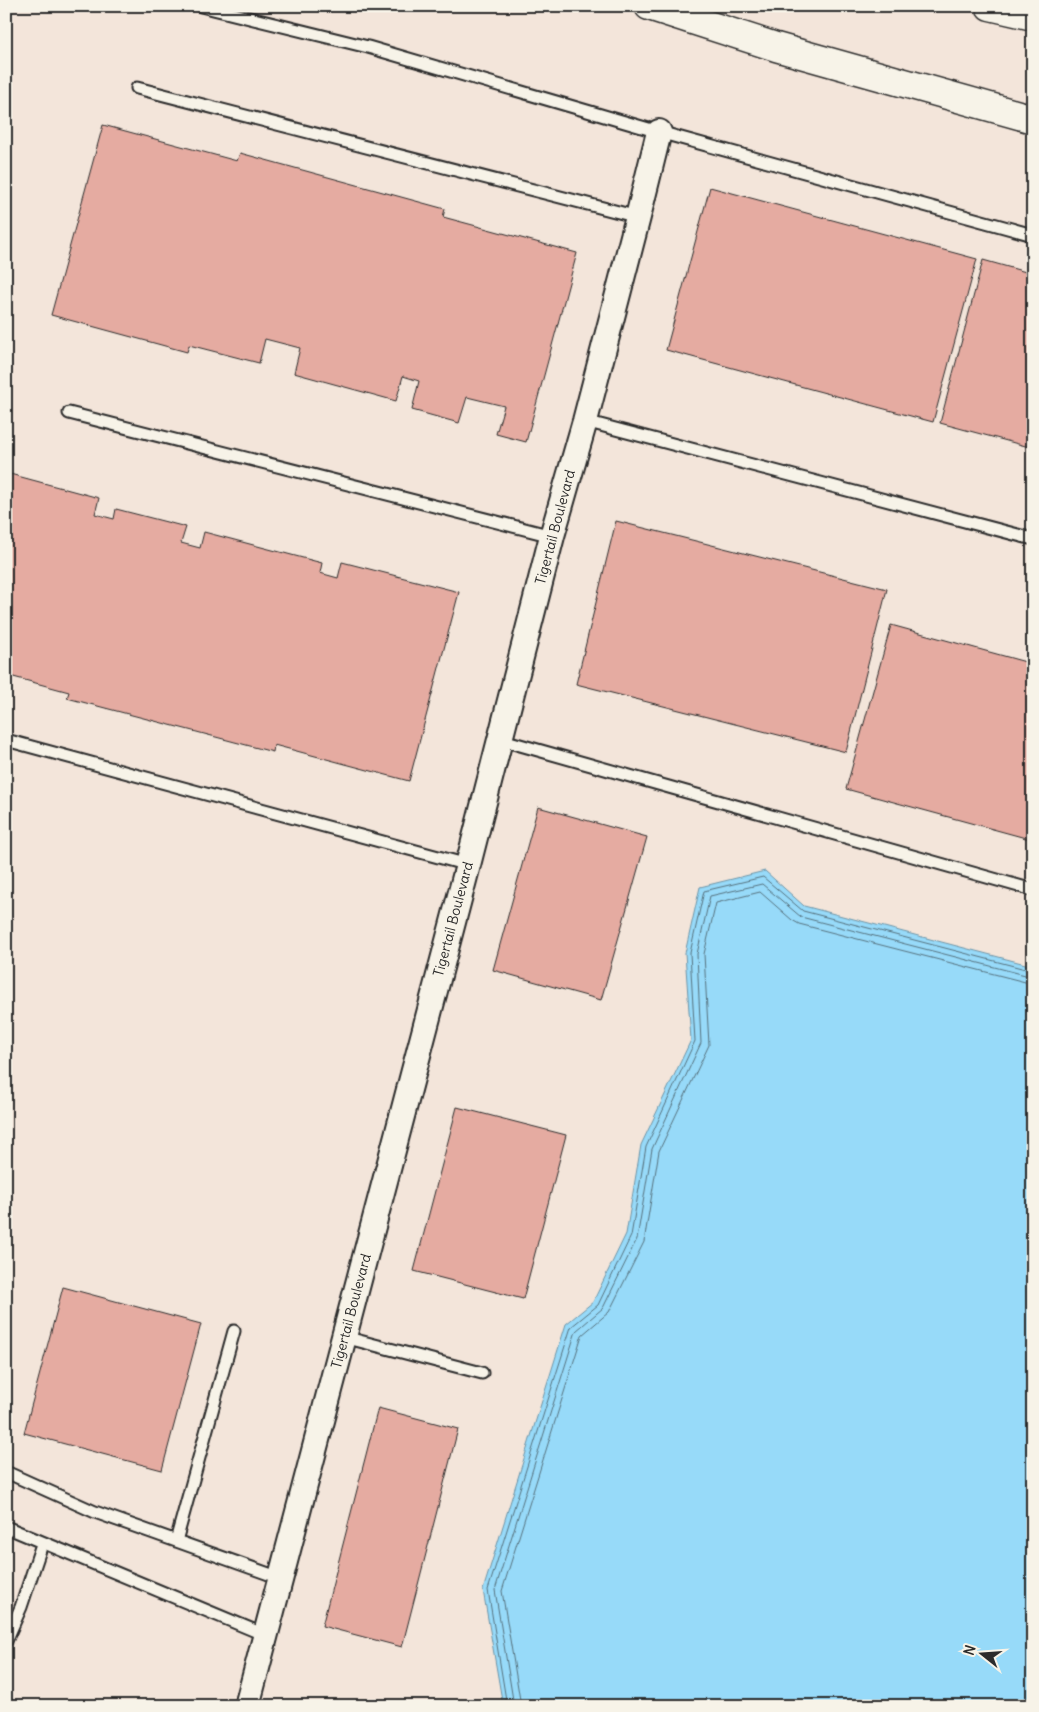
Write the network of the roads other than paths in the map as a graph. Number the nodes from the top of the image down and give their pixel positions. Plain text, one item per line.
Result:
1 (201, 6) edge
2 (649, 6) edge
3 (990, 6) edge
4 (1010, 6) edge
5 (1033, 15) edge
6 (137, 88) dead end
7 (1033, 119) edge
8 (659, 132) junction
9 (638, 217) junction
10 (1033, 235) edge
11 (69, 413) dead end
12 (585, 421) junction
13 (552, 536) junction
14 (1033, 539) edge
15 (499, 739) junction
16 (6, 740) edge
17 (468, 865) junction
18 (1033, 890) edge
19 (234, 1331) dead end
20 (344, 1337) junction
21 (482, 1373) dead end
22 (6, 1472) edge
23 (6, 1528) edge
24 (176, 1541) junction
25 (42, 1544) junction
26 (280, 1578) junction
27 (265, 1635) junction
28 (6, 1641) edge
29 (250, 1705) edge

1 - 8 lane
2 - 7 highway
3 - 5 highway
4 - 5 highway
6 - 9 lane
8 - 9 street, Tigertail Boulevard
8 - 10 lane
9 - 12 street, Tigertail Boulevard
11 - 13 lane
12 - 13 street, Tigertail Boulevard
12 - 14 lane
13 - 15 street, Tigertail Boulevard
15 - 17 street, Tigertail Boulevard
15 - 18 lane
16 - 17 lane
17 - 20 street, Tigertail Boulevard
19 - 24 lane
20 - 21 lane
20 - 26 street, Tigertail Boulevard
22 - 24 lane
23 - 25 lane
24 - 26 lane
25 - 27 lane
25 - 28 lane
26 - 27 street, Tigertail Boulevard
27 - 29 street, Tigertail Boulevard

